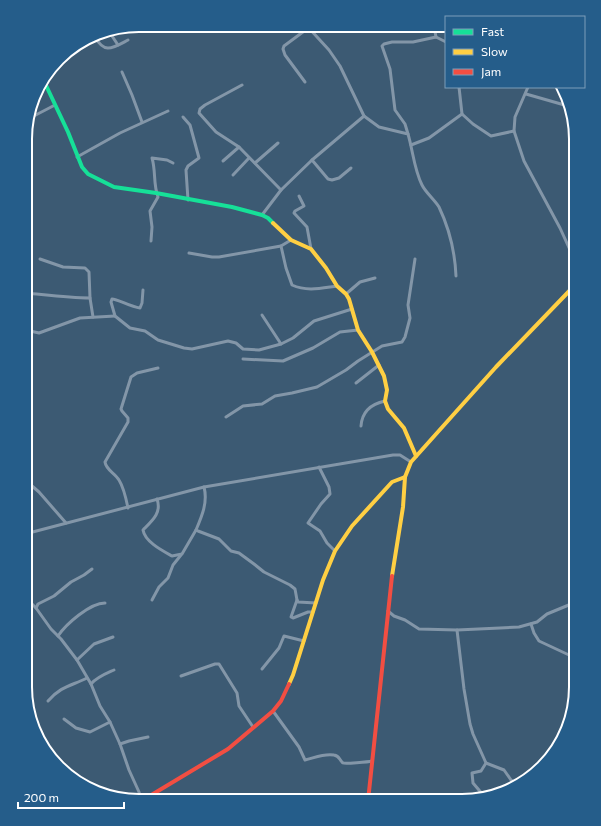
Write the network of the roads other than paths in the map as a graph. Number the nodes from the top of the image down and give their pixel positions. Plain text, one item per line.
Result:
1 (302, 32) edge
2 (314, 32) edge
3 (435, 32) edge
4 (112, 36) edge
5 (436, 37) junction
6 (128, 40) dead end
7 (97, 41) edge
8 (445, 42) edge
9 (118, 45) junction
10 (122, 72) dead end
11 (305, 82) dead end
12 (242, 85) dead end
13 (46, 86) edge
14 (459, 88) edge
15 (528, 88) edge
16 (526, 94) junction
17 (55, 105) junction
18 (563, 105) edge
19 (168, 111) dead end
20 (462, 114) junction
21 (35, 115) edge
22 (364, 116) junction
23 (183, 117) dead end
24 (142, 122) junction
25 (514, 131) junction
26 (408, 134) junction
27 (278, 143) dead end
28 (411, 145) junction
29 (238, 147) junction
30 (77, 157) junction
31 (249, 158) junction
32 (312, 160) junction
33 (223, 161) dead end
34 (173, 163) dead end
35 (255, 164) junction
36 (351, 168) dead end
37 (233, 175) dead end
38 (281, 190) junction
39 (157, 193) junction
40 (299, 196) dead end
41 (188, 200) junction
42 (262, 215) junction
43 (291, 240) junction
44 (151, 241) dead end
45 (281, 246) junction
46 (569, 248) edge
47 (311, 249) junction
48 (189, 252) dead end
49 (40, 259) dead end
50 (415, 259) dead end
51 (456, 276) dead end
52 (375, 278) dead end
53 (337, 286) junction
54 (143, 290) dead end
55 (569, 292) edge
56 (32, 293) edge
57 (346, 294) junction
58 (90, 298) junction
59 (352, 309) junction
60 (262, 315) dead end
61 (116, 316) junction
62 (93, 317) junction
63 (358, 330) junction
64 (32, 331) edge
65 (281, 344) junction
66 (372, 352) junction
67 (243, 359) dead end
68 (379, 365) junction
69 (158, 368) dead end
70 (356, 383) dead end
71 (385, 401) junction
72 (226, 417) dead end
73 (361, 426) dead end
74 (416, 456) junction
75 (410, 462) junction
76 (319, 467) junction
77 (405, 477) junction
78 (32, 486) edge
79 (204, 487) junction
80 (158, 499) junction
81 (128, 508) junction
82 (66, 523) junction
83 (196, 530) junction
84 (32, 532) edge
85 (335, 551) junction
86 (182, 554) junction
87 (92, 569) dead end
88 (152, 600) dead end
89 (297, 600) junction
90 (105, 603) dead end
91 (316, 603) junction
92 (32, 604) edge
93 (569, 605) edge
94 (36, 608) junction
95 (388, 611) junction
96 (314, 612) junction
97 (531, 624) junction
98 (457, 630) junction
99 (58, 636) junction
100 (113, 637) dead end
101 (304, 641) junction
102 (569, 655) edge
103 (77, 660) junction
104 (262, 669) dead end
105 (114, 670) dead end
106 (181, 676) dead end
107 (87, 678) junction
108 (91, 684) junction
109 (48, 701) dead end
110 (273, 710) junction
111 (64, 719) dead end
112 (110, 722) junction
113 (253, 727) junction
114 (148, 737) dead end
115 (120, 744) junction
116 (372, 761) junction
117 (486, 763) junction
118 (512, 781) edge
119 (481, 792) edge
120 (140, 794) edge
121 (153, 794) edge
122 (369, 794) edge

1 - 11 street
2 - 22 street
3 - 5 street
4 - 9 street
5 - 8 street
5 - 26 street
6 - 9 street
7 - 9 street
10 - 24 street
12 - 29 street
13 - 17 street
14 - 20 street
15 - 16 street
16 - 18 street
16 - 25 street
17 - 21 street
17 - 30 street
19 - 24 street
20 - 25 street
20 - 28 street
22 - 26 street
22 - 32 street
23 - 41 street
24 - 30 street
25 - 46 street
26 - 28 street
27 - 35 street
28 - 51 street
29 - 31 street
29 - 33 street
30 - 39 street
31 - 35 street
31 - 37 street
32 - 36 street
32 - 38 street
34 - 39 street
35 - 38 street
38 - 42 street
39 - 41 street
39 - 44 street
40 - 47 street
41 - 42 street
42 - 43 street
43 - 45 street
43 - 47 street
45 - 48 street
45 - 53 street
47 - 53 street
49 - 58 street
50 - 66 street
52 - 57 street
53 - 57 street
54 - 61 street
55 - 74 street
56 - 58 street
57 - 59 street
58 - 62 street
59 - 63 street
59 - 65 street
60 - 65 street
61 - 62 street
61 - 65 street
62 - 64 street
63 - 66 street
63 - 67 street
66 - 68 street
66 - 72 street
68 - 70 street
68 - 71 street
69 - 81 street
71 - 73 street
71 - 74 street
74 - 75 street
75 - 76 street
75 - 77 street
76 - 79 street
76 - 85 street
77 - 85 street
77 - 95 street
78 - 82 street
79 - 80 street
79 - 83 street
80 - 81 street
80 - 86 street
81 - 82 street
82 - 84 street
83 - 86 street
83 - 89 street
85 - 91 street
86 - 88 street
87 - 94 street
89 - 91 street
89 - 96 street
90 - 99 street
91 - 96 street
92 - 94 street
93 - 97 street
94 - 99 street
95 - 98 street
95 - 116 street
96 - 101 street
97 - 98 street
97 - 102 street
98 - 117 street
99 - 103 street
100 - 103 street
101 - 104 street
101 - 110 street
103 - 107 street
105 - 108 street
106 - 113 street
107 - 108 street
107 - 109 street
108 - 112 street
110 - 113 street
110 - 116 street
111 - 112 street
112 - 115 street
113 - 121 street
114 - 115 street
115 - 120 street
116 - 122 street
117 - 118 street
117 - 119 street

